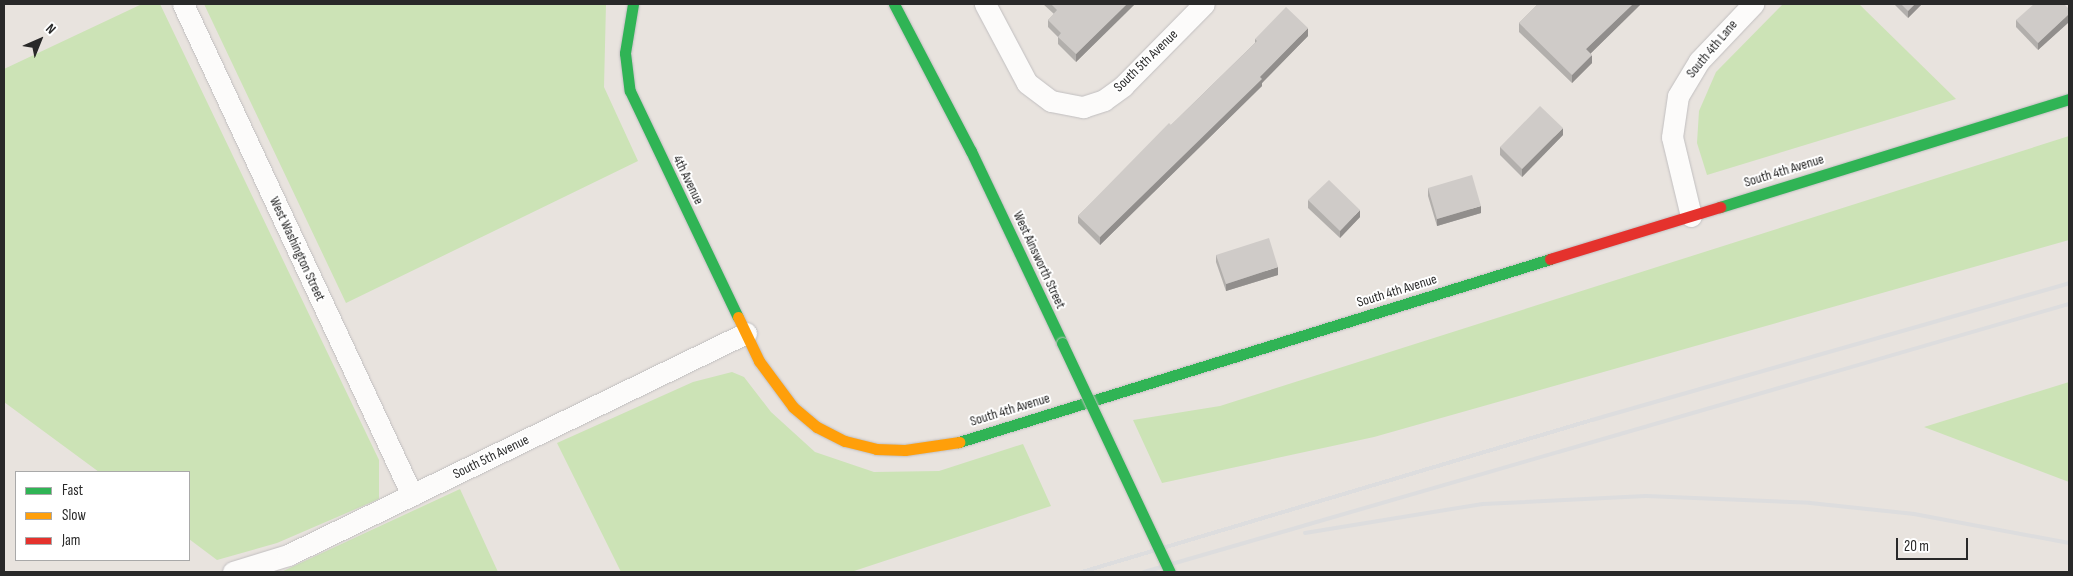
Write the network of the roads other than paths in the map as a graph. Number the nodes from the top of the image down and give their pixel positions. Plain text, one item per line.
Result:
1 (183, 4) edge
2 (633, 4) edge
3 (894, 4) edge
4 (985, 4) edge
5 (1204, 4) edge
6 (1753, 4) edge
7 (2069, 99) edge
8 (1690, 216) junction
9 (746, 333) junction
10 (760, 361) joint
11 (412, 495) junction
12 (233, 572) edge
13 (1170, 572) edge

1 - 11 street, West Washington Street
2 - 9 street, 4th Avenue
3 - 13 street, West Ainsworth Street, bridge
4 - 5 street, South 5th Avenue
6 - 8 street, South 4th Lane
7 - 8 street, South 4th Avenue
8 - 10 street, South 4th Avenue
9 - 10 street, 4th Avenue
9 - 11 street, South 5th Avenue
11 - 12 street, South 5th Avenue

